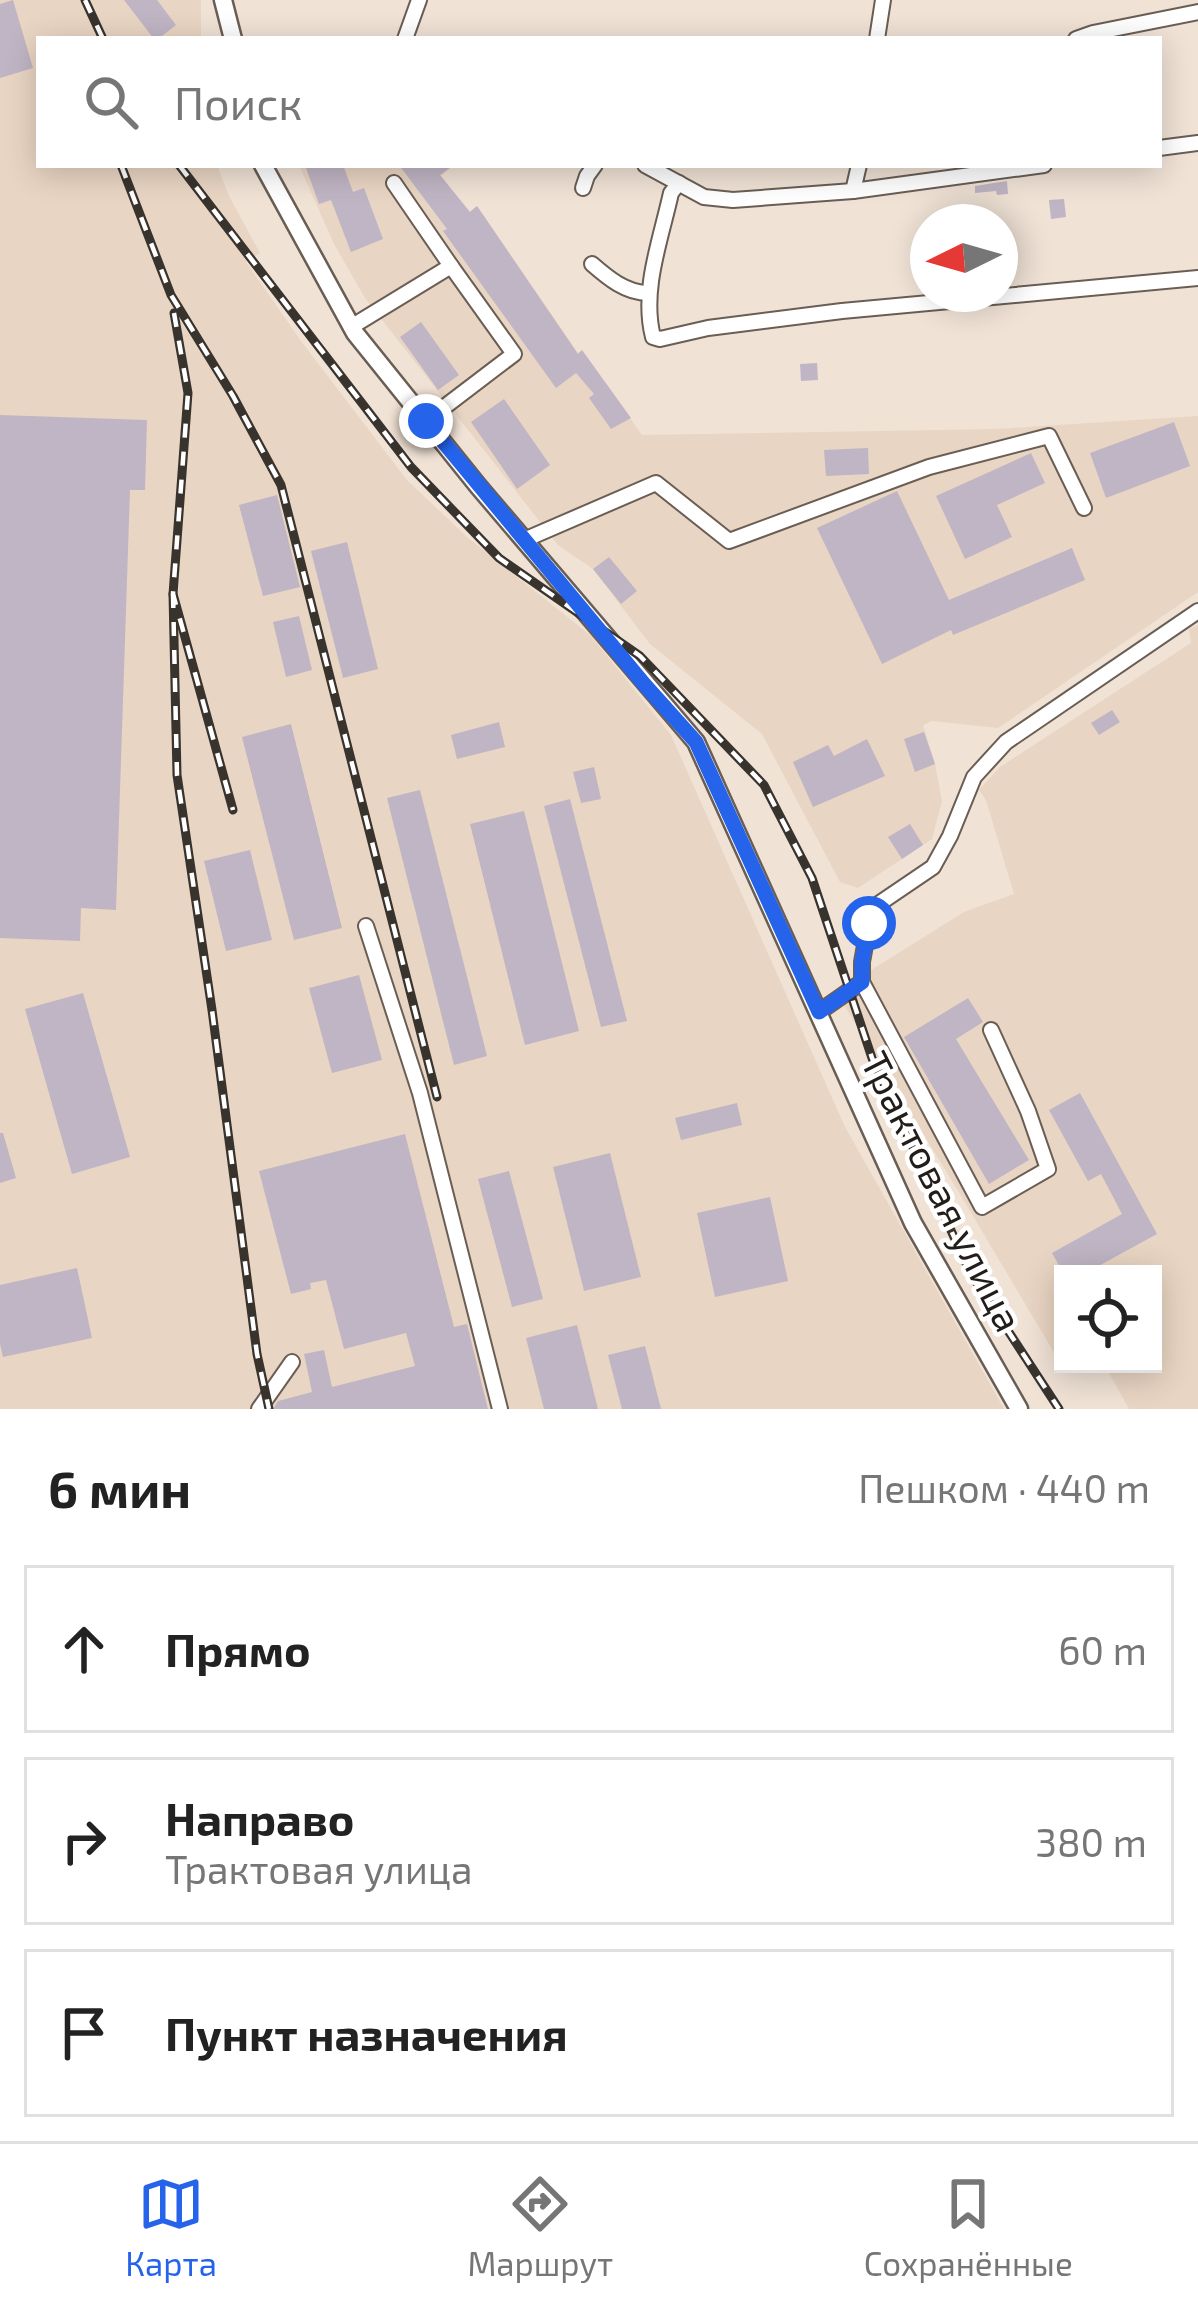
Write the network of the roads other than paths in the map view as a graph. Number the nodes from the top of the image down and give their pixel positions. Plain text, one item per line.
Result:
1 (223, 0) edge
2 (419, 0) edge
3 (884, 0) edge
4 (1198, 12) edge
5 (236, 36) edge
6 (406, 36) edge
7 (878, 36) edge
8 (1084, 36) edge
9 (1198, 143) edge
10 (1162, 148) edge
11 (265, 168) edge
12 (593, 168) edge
13 (651, 168) edge
14 (858, 168) edge
15 (1022, 168) edge
16 (394, 183) dead end
17 (679, 183) junction
18 (583, 188) dead end
19 (853, 191) junction
20 (592, 264) dead end
21 (451, 266) junction
22 (1198, 278) edge
23 (648, 293) junction
24 (352, 327) junction
25 (426, 421) junction
26 (1084, 508) dead end
27 (524, 540) junction
28 (1198, 611) edge
29 (366, 926) dead end
30 (862, 982) junction
31 (819, 1012) junction
32 (991, 1030) dead end
33 (292, 1362) dead end
34 (259, 1409) edge
35 (500, 1409) edge
36 (1018, 1409) edge

1 - 5 main road
2 - 6 street
3 - 7 street
4 - 8 street
9 - 10 street
11 - 24 main road, Трактовая улица
12 - 18 street
13 - 17 street
14 - 19 street
15 - 19 street
16 - 21 street
17 - 19 street
17 - 23 street
20 - 23 street
21 - 24 street
21 - 25 street
22 - 23 street
24 - 25 main road, Трактовая улица
25 - 27 main road, Трактовая улица
26 - 27 street
27 - 31 main road, Трактовая улица
28 - 30 street
29 - 35 street
30 - 31 street
30 - 32 street
31 - 36 main road, Трактовая улица
33 - 34 street

